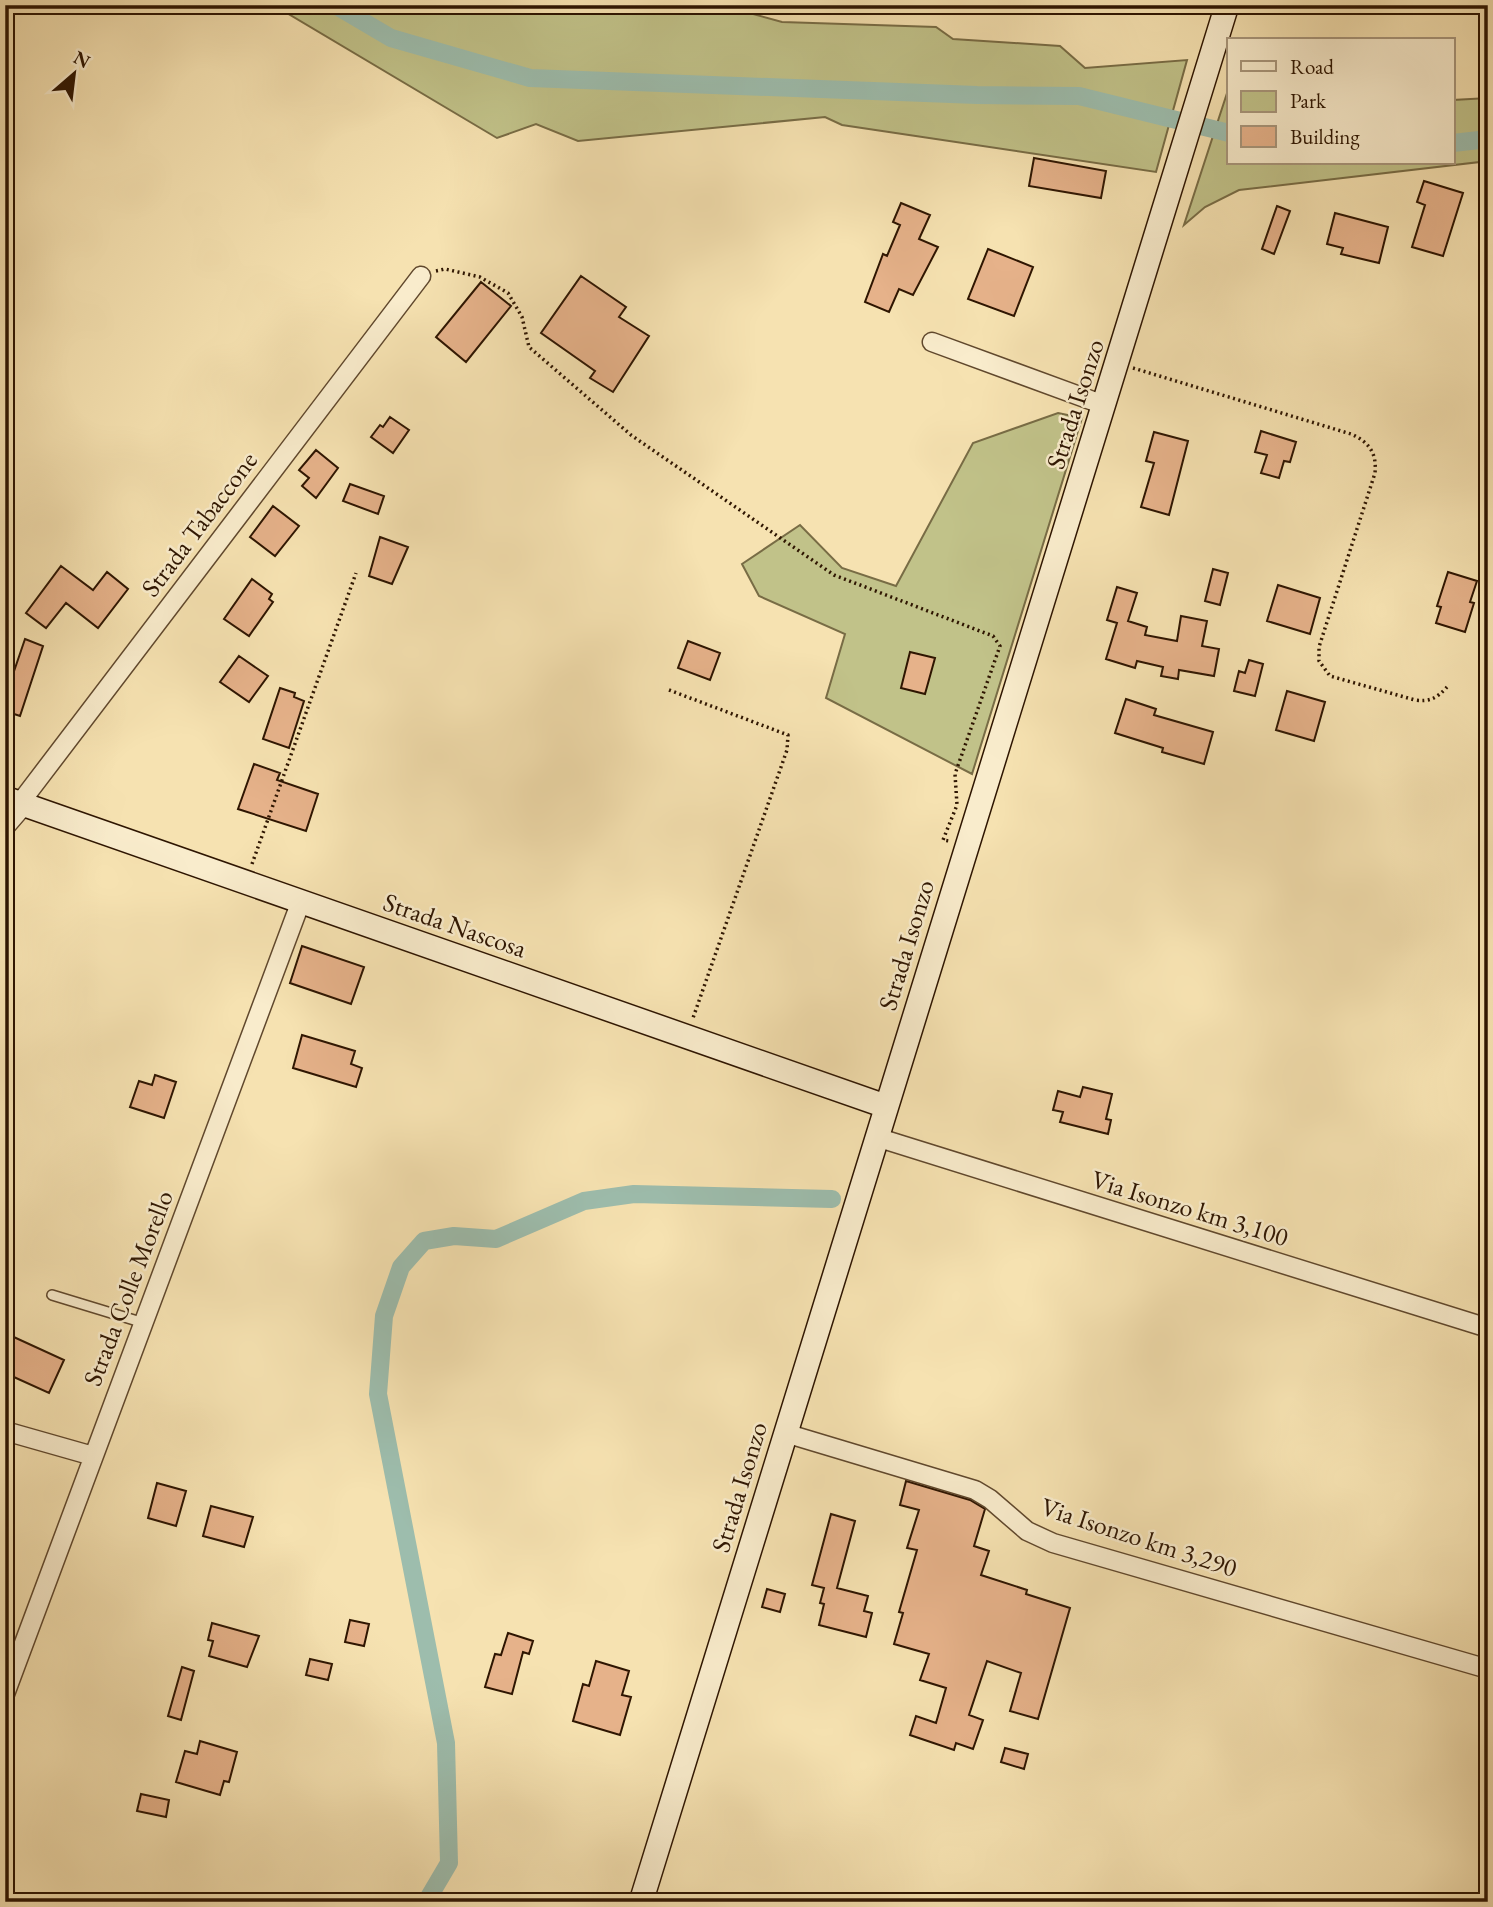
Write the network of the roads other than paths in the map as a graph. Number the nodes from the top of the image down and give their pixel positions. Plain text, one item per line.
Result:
1 (1227, 5) edge
2 (421, 276) road end
3 (932, 342) dead end
4 (1104, 405) junction
5 (17, 802) edge
6 (5, 827) edge
7 (301, 901) junction
8 (885, 1106) junction
9 (876, 1137) junction
10 (52, 1295) dead end
11 (144, 1323) junction
12 (1488, 1328) edge
13 (5, 1432) edge
14 (785, 1433) junction
15 (93, 1456) junction
16 (1488, 1669) edge
17 (5, 1694) edge
18 (641, 1902) edge

1 - 4 main road, Strada Isonzo
2 - 5 street, Strada Tabaccone
3 - 4 street
4 - 8 main road, Strada Isonzo
5 - 6 street, Strada Tabaccone
5 - 7 main road, Strada Nascosa
7 - 8 main road, Strada Nascosa
7 - 11 street, Strada Colle Morello
8 - 9 main road, Strada Isonzo
9 - 12 street, Via Isonzo km 3,100
9 - 14 main road, Strada Isonzo
10 - 11 lane
11 - 15 street, Strada Colle Morello
13 - 15 street
14 - 16 street, Via Isonzo km 3,290
14 - 18 main road, Strada Isonzo
15 - 17 street, Strada Colle Morello

